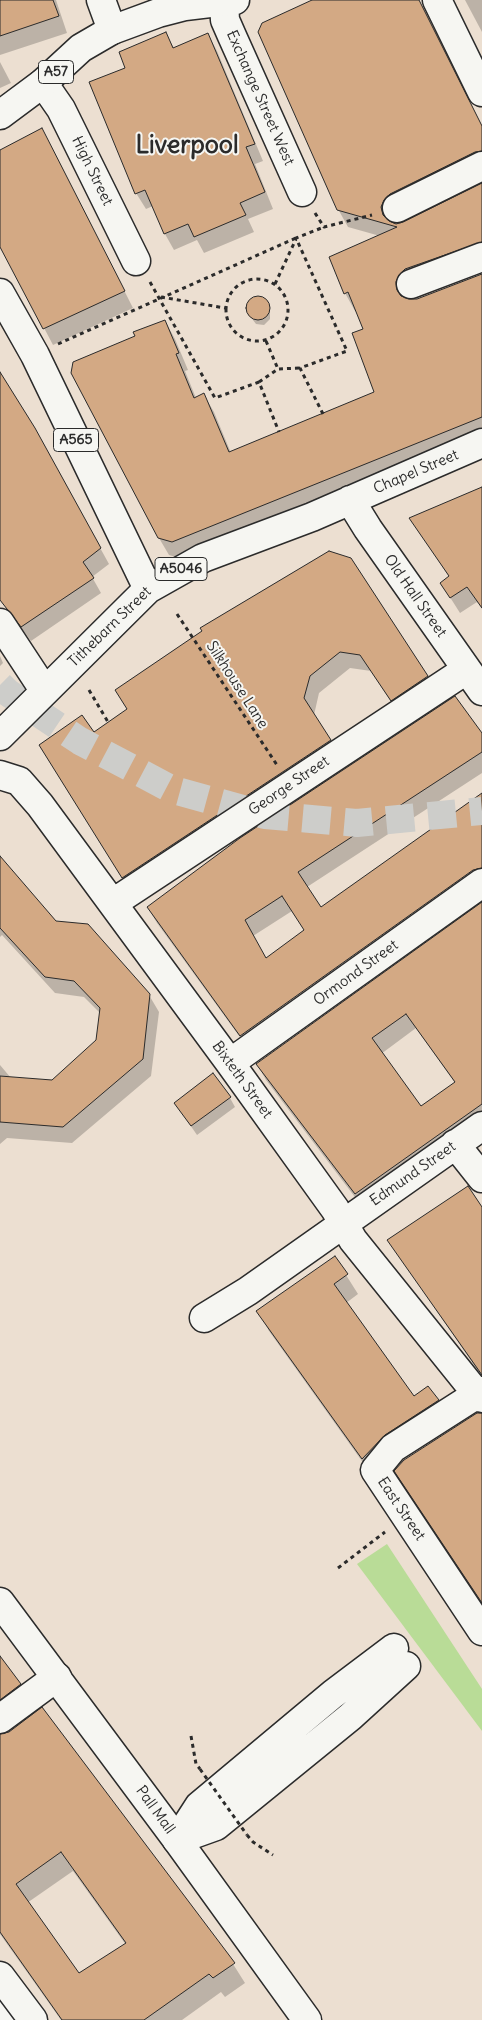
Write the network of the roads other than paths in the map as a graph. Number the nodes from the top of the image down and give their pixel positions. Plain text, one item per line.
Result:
1 (101, 0) edge
2 (437, 0) edge
3 (229, 1) edge
4 (112, 30) junction
5 (43, 84) junction
6 (482, 92) edge
7 (0, 116) edge
8 (482, 166) edge
9 (302, 192) road end
10 (397, 208) road end
11 (482, 257) edge
12 (136, 261) road end
13 (412, 284) dead end
14 (0, 293) edge
15 (482, 443) edge
16 (350, 500) junction
17 (148, 589) junction
18 (0, 623) edge
19 (474, 680) edge
20 (44, 690) junction
21 (0, 736) edge
22 (0, 775) edge
23 (482, 883) edge
24 (113, 903) junction
25 (230, 1062) junction
26 (482, 1126) edge
27 (455, 1144) junction
28 (482, 1178) edge
29 (343, 1223) junction
30 (204, 1318) dead end
31 (480, 1394) edge
32 (0, 1602) edge
33 (481, 1626) edge
34 (400, 1657) dead end
35 (57, 1677) junction
36 (0, 1719) edge
37 (177, 1840) junction
38 (0, 1976) edge
39 (297, 2016) edge
40 (33, 2020) edge

1 - 4 street
2 - 6 street
3 - 4 street, A57
3 - 9 street, Exchange Street West
4 - 5 street, A57
5 - 7 street, A57
5 - 12 street, High Street
8 - 10 street
11 - 13 street
14 - 17 street, A565
15 - 16 street, Chapel Street
16 - 17 street, Tithebarn Street / A5046
16 - 19 street, Old Hall Street
17 - 20 street, Tithebarn Street / A5046
18 - 20 street
19 - 24 street, George Street
20 - 21 street, Tithebarn Street / A5046
22 - 24 street, Bixteth Street
23 - 25 street, Ormond Street
24 - 25 street, Bixteth Street
25 - 29 street, Bixteth Street
26 - 27 street, Edmund Street
27 - 28 street
27 - 29 street, Edmund Street
29 - 30 street, Edmund Street
29 - 31 street, Bixteth Street
31 - 33 street, East Street
32 - 35 street, Pall Mall
34 - 37 street
35 - 36 street
35 - 37 street, Pall Mall
37 - 39 street, Pall Mall
38 - 40 street

